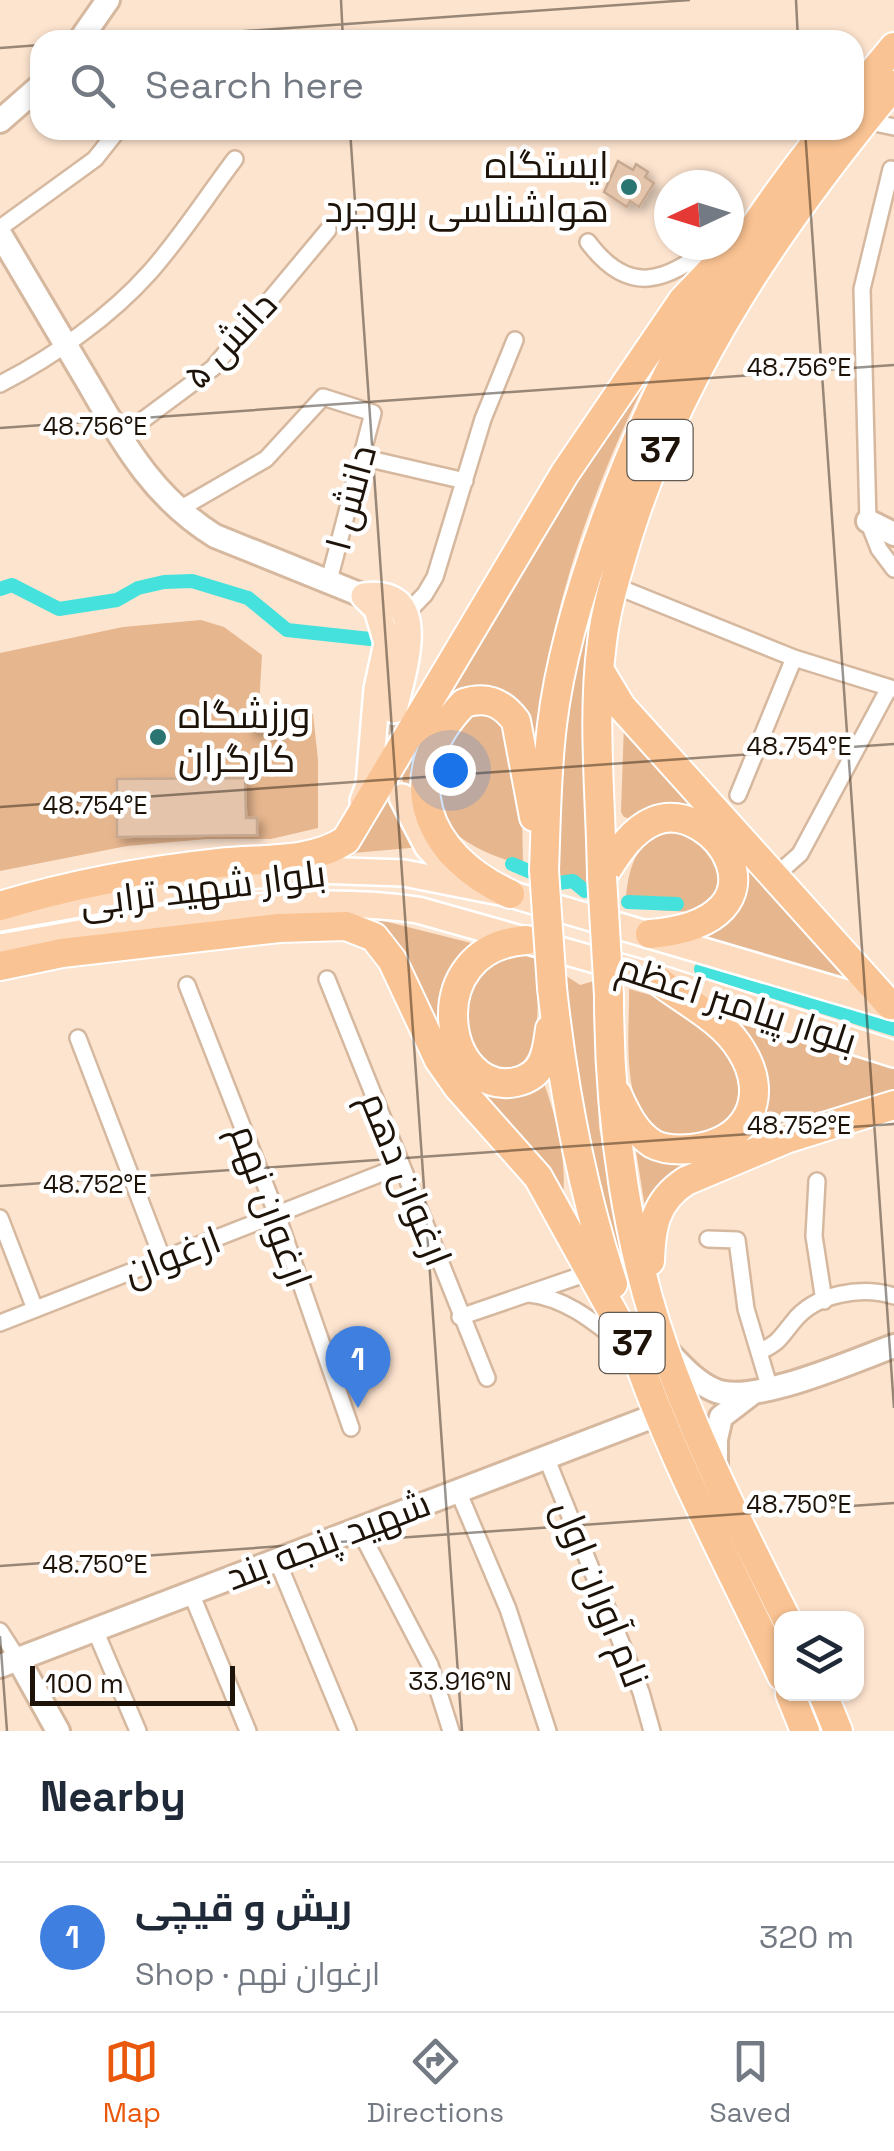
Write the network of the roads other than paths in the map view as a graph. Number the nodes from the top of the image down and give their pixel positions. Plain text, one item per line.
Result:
1 (108, 0) edge
2 (87, 30) edge
3 (894, 47) edge
4 (894, 85) edge
5 (30, 95) edge
6 (864, 101) edge
7 (864, 105) edge
8 (864, 110) edge
9 (0, 121) edge
10 (894, 128) edge
11 (110, 140) edge
12 (818, 140) edge
13 (839, 140) edge
14 (235, 159) dead end
15 (891, 169) dead end
16 (744, 227) edge
17 (328, 230) dead end
18 (0, 231) edge
19 (588, 242) dead end
20 (693, 260) edge
21 (716, 260) edge
22 (725, 260) edge
23 (515, 340) dead end
24 (65, 344) junction
25 (0, 384) edge
26 (120, 436) junction
27 (361, 457) junction
28 (465, 481) junction
29 (178, 510) junction
30 (868, 521) junction
31 (894, 534) edge
32 (894, 569) edge
33 (328, 584) junction
34 (613, 585) junction
35 (364, 596) junction
36 (405, 615) junction
37 (794, 658) junction
38 (600, 669) junction
39 (892, 688) edge
40 (394, 710) tunnel mouth
41 (738, 795) dead end
42 (402, 797) tunnel mouth
43 (350, 834) junction
44 (544, 870) junction
45 (602, 877) junction
46 (774, 877) junction
47 (462, 883) junction
48 (510, 894) junction
49 (0, 906) edge
50 (583, 915) joint
51 (0, 918) edge
52 (650, 934) junction
53 (526, 940) junction
54 (0, 946) edge
55 (580, 956) joint
56 (0, 966) edge
57 (652, 976) junction
58 (327, 979) dead end
59 (186, 986) dead end
60 (552, 988) junction
61 (892, 1006) edge
62 (78, 1038) dead end
63 (894, 1054) edge
64 (609, 1068) junction
65 (894, 1105) edge
66 (400, 1166) junction
67 (817, 1181) dead end
68 (276, 1216) junction
69 (0, 1218) edge
70 (708, 1239) dead end
71 (163, 1260) junction
72 (592, 1272) junction
73 (526, 1294) junction
74 (894, 1296) edge
75 (824, 1301) junction
76 (35, 1309) junction
77 (654, 1312) junction
78 (460, 1316) junction
79 (0, 1323) edge
80 (894, 1346) edge
81 (664, 1348) junction
82 (759, 1352) junction
83 (636, 1354) junction
84 (486, 1378) dead end
85 (761, 1392) junction
86 (657, 1415) junction
87 (351, 1428) dead end
88 (546, 1457) junction
89 (716, 1476) junction
90 (458, 1491) junction
91 (359, 1529) junction
92 (277, 1560) junction
93 (191, 1593) junction
94 (783, 1611) edge
95 (95, 1630) junction
96 (0, 1631) edge
97 (774, 1660) edge
98 (9, 1662) edge
99 (793, 1701) edge
100 (826, 1701) edge
101 (58, 1731) edge
102 (138, 1731) edge
103 (248, 1731) edge
104 (348, 1731) edge
105 (451, 1731) edge
106 (548, 1731) edge
107 (652, 1731) edge
108 (805, 1731) edge
109 (838, 1731) edge

1 - 2 street
3 - 6 highway, 37
4 - 7 highway, 37
5 - 9 street
8 - 10 street
11 - 18 street
12 - 16 highway, 37
13 - 34 highway, 37
14 - 24 street
15 - 30 street
17 - 26 street, دانش ۵
18 - 24 street
19 - 20 street
21 - 43 highway
22 - 44 highway, 37
23 - 28 street
24 - 25 street
24 - 26 street
26 - 29 street
27 - 28 street
27 - 29 street, دانش ۱
27 - 33 street, دانش ۱
28 - 36 street
29 - 33 street
30 - 31 street
30 - 32 street
33 - 35 street
34 - 37 street
34 - 38 highway, 37
35 - 36 main road
35 - 43 main road
36 - 40 main road
37 - 39 street
37 - 41 street
38 - 45 highway, 37
38 - 46 highway
39 - 46 street
42 - 47 main road
43 - 49 highway
44 - 48 highway
44 - 60 highway, 37, bridge
45 - 52 highway
45 - 64 highway, 37, bridge
46 - 61 highway
47 - 48 main road, بلوار شهید ترابی
47 - 51 main road, بلوار شهید ترابی
48 - 50 main road, بلوار شهید ترابی
50 - 52 main road, بلوار پیامبر اعظم
52 - 61 main road, بلوار پیامبر اعظم
53 - 54 main road, بلوار شهید ترابی
53 - 55 main road, بلوار شهید ترابی
53 - 60 highway
55 - 57 main road, بلوار پیامبر اعظم
56 - 72 highway
57 - 63 main road, بلوار پیامبر اعظم
57 - 64 highway
58 - 66 street, ارغوان دهم
59 - 68 street, ارغوان نهم
60 - 83 highway, 37
62 - 71 street
64 - 77 highway, 37
65 - 77 highway
66 - 68 street, ارغوان
66 - 78 street, ارغوان دهم
67 - 75 street
68 - 71 street, ارغوان
68 - 87 street, ارغوان نهم
69 - 76 street
70 - 82 street
71 - 76 street, ارغوان
72 - 73 street
72 - 83 highway
73 - 78 street
73 - 83 street
74 - 75 street
75 - 82 street
76 - 79 street, ارغوان
77 - 81 highway, 37
78 - 84 street, ارغوان دهم
80 - 85 street
81 - 85 street
81 - 89 highway, 37
82 - 85 street
83 - 86 highway, 37
85 - 89 street
86 - 88 street, شهید پنجه بند
86 - 97 highway, 37
88 - 90 street, شهید پنجه بند
88 - 107 street, نام آوران اول
89 - 94 highway, 37
90 - 91 street, شهید پنجه بند
90 - 106 street
91 - 92 street, شهید پنجه بند
91 - 105 street
92 - 93 street, شهید پنجه بند
92 - 104 street
93 - 95 street, شهید پنجه بند
93 - 103 street
95 - 98 street, شهید پنجه بند
95 - 102 street
96 - 98 street
98 - 101 street
99 - 108 highway
100 - 109 highway

